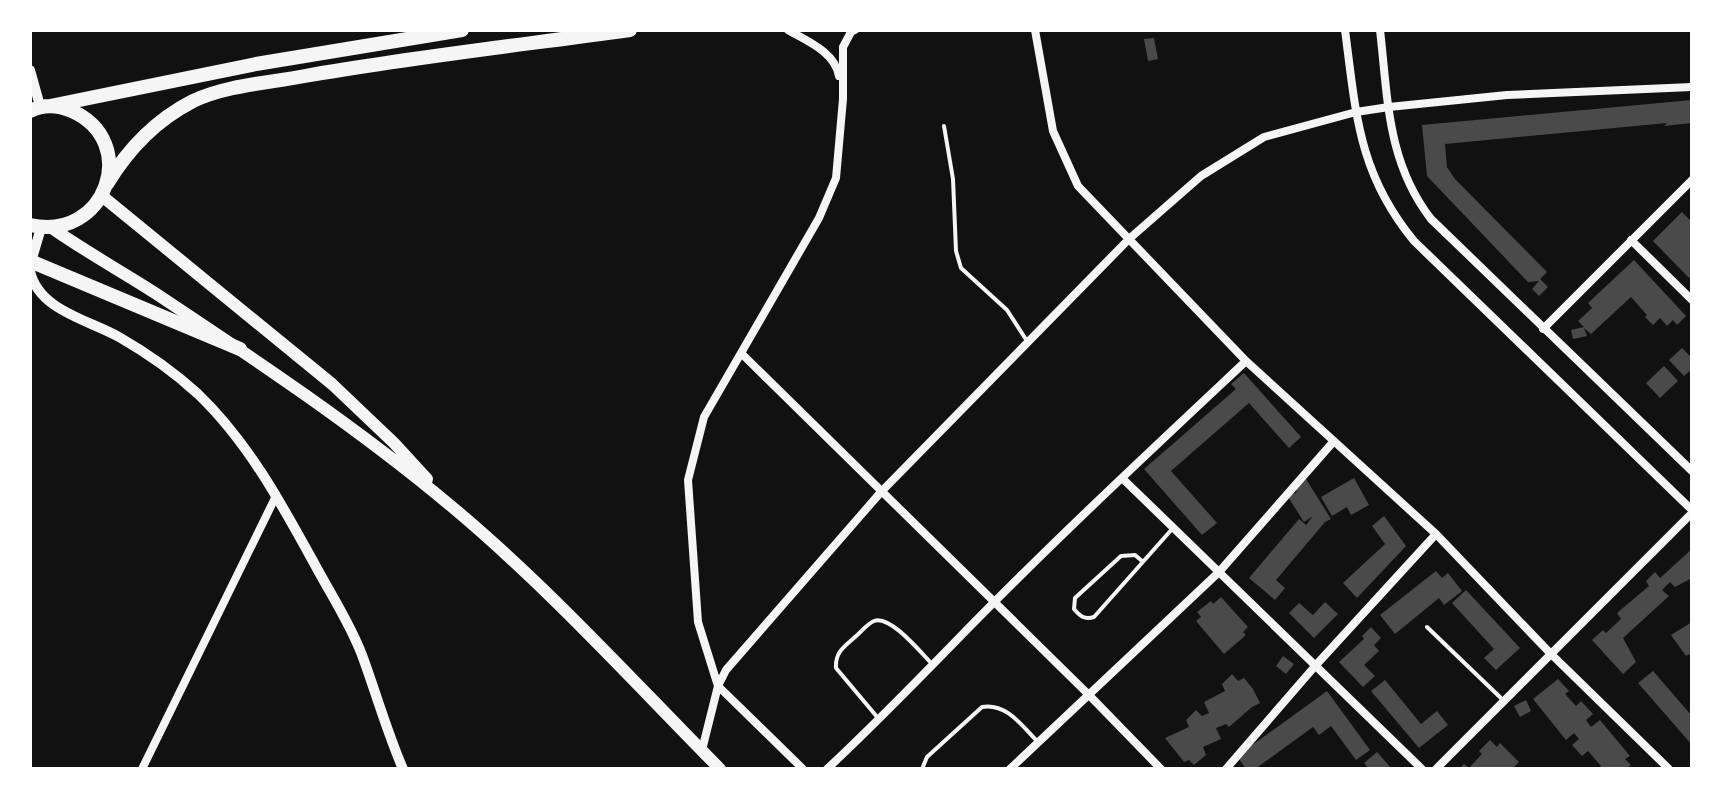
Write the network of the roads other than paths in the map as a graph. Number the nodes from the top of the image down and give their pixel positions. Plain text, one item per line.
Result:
1 (462, 30) edge
2 (630, 30) edge
3 (788, 30) edge
4 (1035, 30) edge
5 (1345, 30) edge
6 (1380, 30) edge
7 (851, 31) edge
8 (31, 74) edge
9 (1692, 87) edge
10 (843, 99) junction
11 (40, 107) edge
12 (1389, 107) junction
13 (1356, 112) junction
14 (944, 126) dead end
15 (1692, 180) edge
16 (104, 190) junction
17 (41, 227) edge
18 (1129, 239) junction
19 (1631, 240) junction
20 (30, 264) edge
21 (1692, 300) edge
22 (1543, 329) junction
23 (1027, 341) junction
24 (240, 349) junction
25 (741, 353) junction
26 (1246, 361) junction
27 (1334, 441) junction
28 (1692, 471) edge
29 (1122, 478) junction
30 (881, 492) junction
31 (276, 496) junction
32 (451, 505) junction
33 (1692, 511) edge
34 (1173, 528) junction
35 (1436, 534) junction
36 (1142, 561) junction
37 (1219, 572) junction
38 (995, 603) junction
39 (1427, 627) dead end
40 (1550, 653) junction
41 (933, 665) junction
42 (1316, 665) junction
43 (718, 686) junction
44 (1089, 695) junction
45 (1504, 702) junction
46 (880, 720) junction
47 (1038, 743) junction
48 (702, 750) junction
49 (1667, 768) edge
50 (142, 769) edge
51 (403, 769) edge
52 (720, 769) edge
53 (803, 769) edge
54 (827, 769) edge
55 (922, 769) edge
56 (1010, 769) edge
57 (1161, 769) edge
58 (1226, 769) edge
59 (1422, 769) edge
60 (1436, 769) edge

1 - 11 highway
2 - 16 highway
3 - 10 street
4 - 18 street
5 - 13 street
6 - 12 street
7 - 10 street
8 - 11 street
9 - 12 street
10 - 25 street
11 - 16 highway
12 - 13 street
12 - 22 street
13 - 18 street
13 - 33 street
14 - 23 lane
15 - 19 street
16 - 17 highway
16 - 32 main road
17 - 20 street
17 - 24 main road
18 - 23 street
18 - 26 street
19 - 21 street
19 - 22 street
20 - 24 highway
20 - 31 street
22 - 28 street
23 - 30 street
24 - 32 main road
25 - 30 street
25 - 43 street
26 - 27 street
26 - 29 street
27 - 35 street
27 - 37 street
29 - 34 street
29 - 38 street
30 - 38 street
30 - 43 street
31 - 50 street
31 - 51 street
32 - 48 main road
33 - 40 street
34 - 36 lane
34 - 37 street
35 - 40 street
35 - 42 street
36 - 36 lane
37 - 42 street
37 - 44 street
38 - 41 street
38 - 44 street
39 - 45 lane
40 - 45 street
40 - 49 street
41 - 46 street
41 - 46 lane
42 - 58 street
42 - 59 street
43 - 48 street
43 - 53 street
44 - 47 street
44 - 57 street
45 - 60 street
46 - 54 street
47 - 55 lane
47 - 56 street
48 - 52 main road

